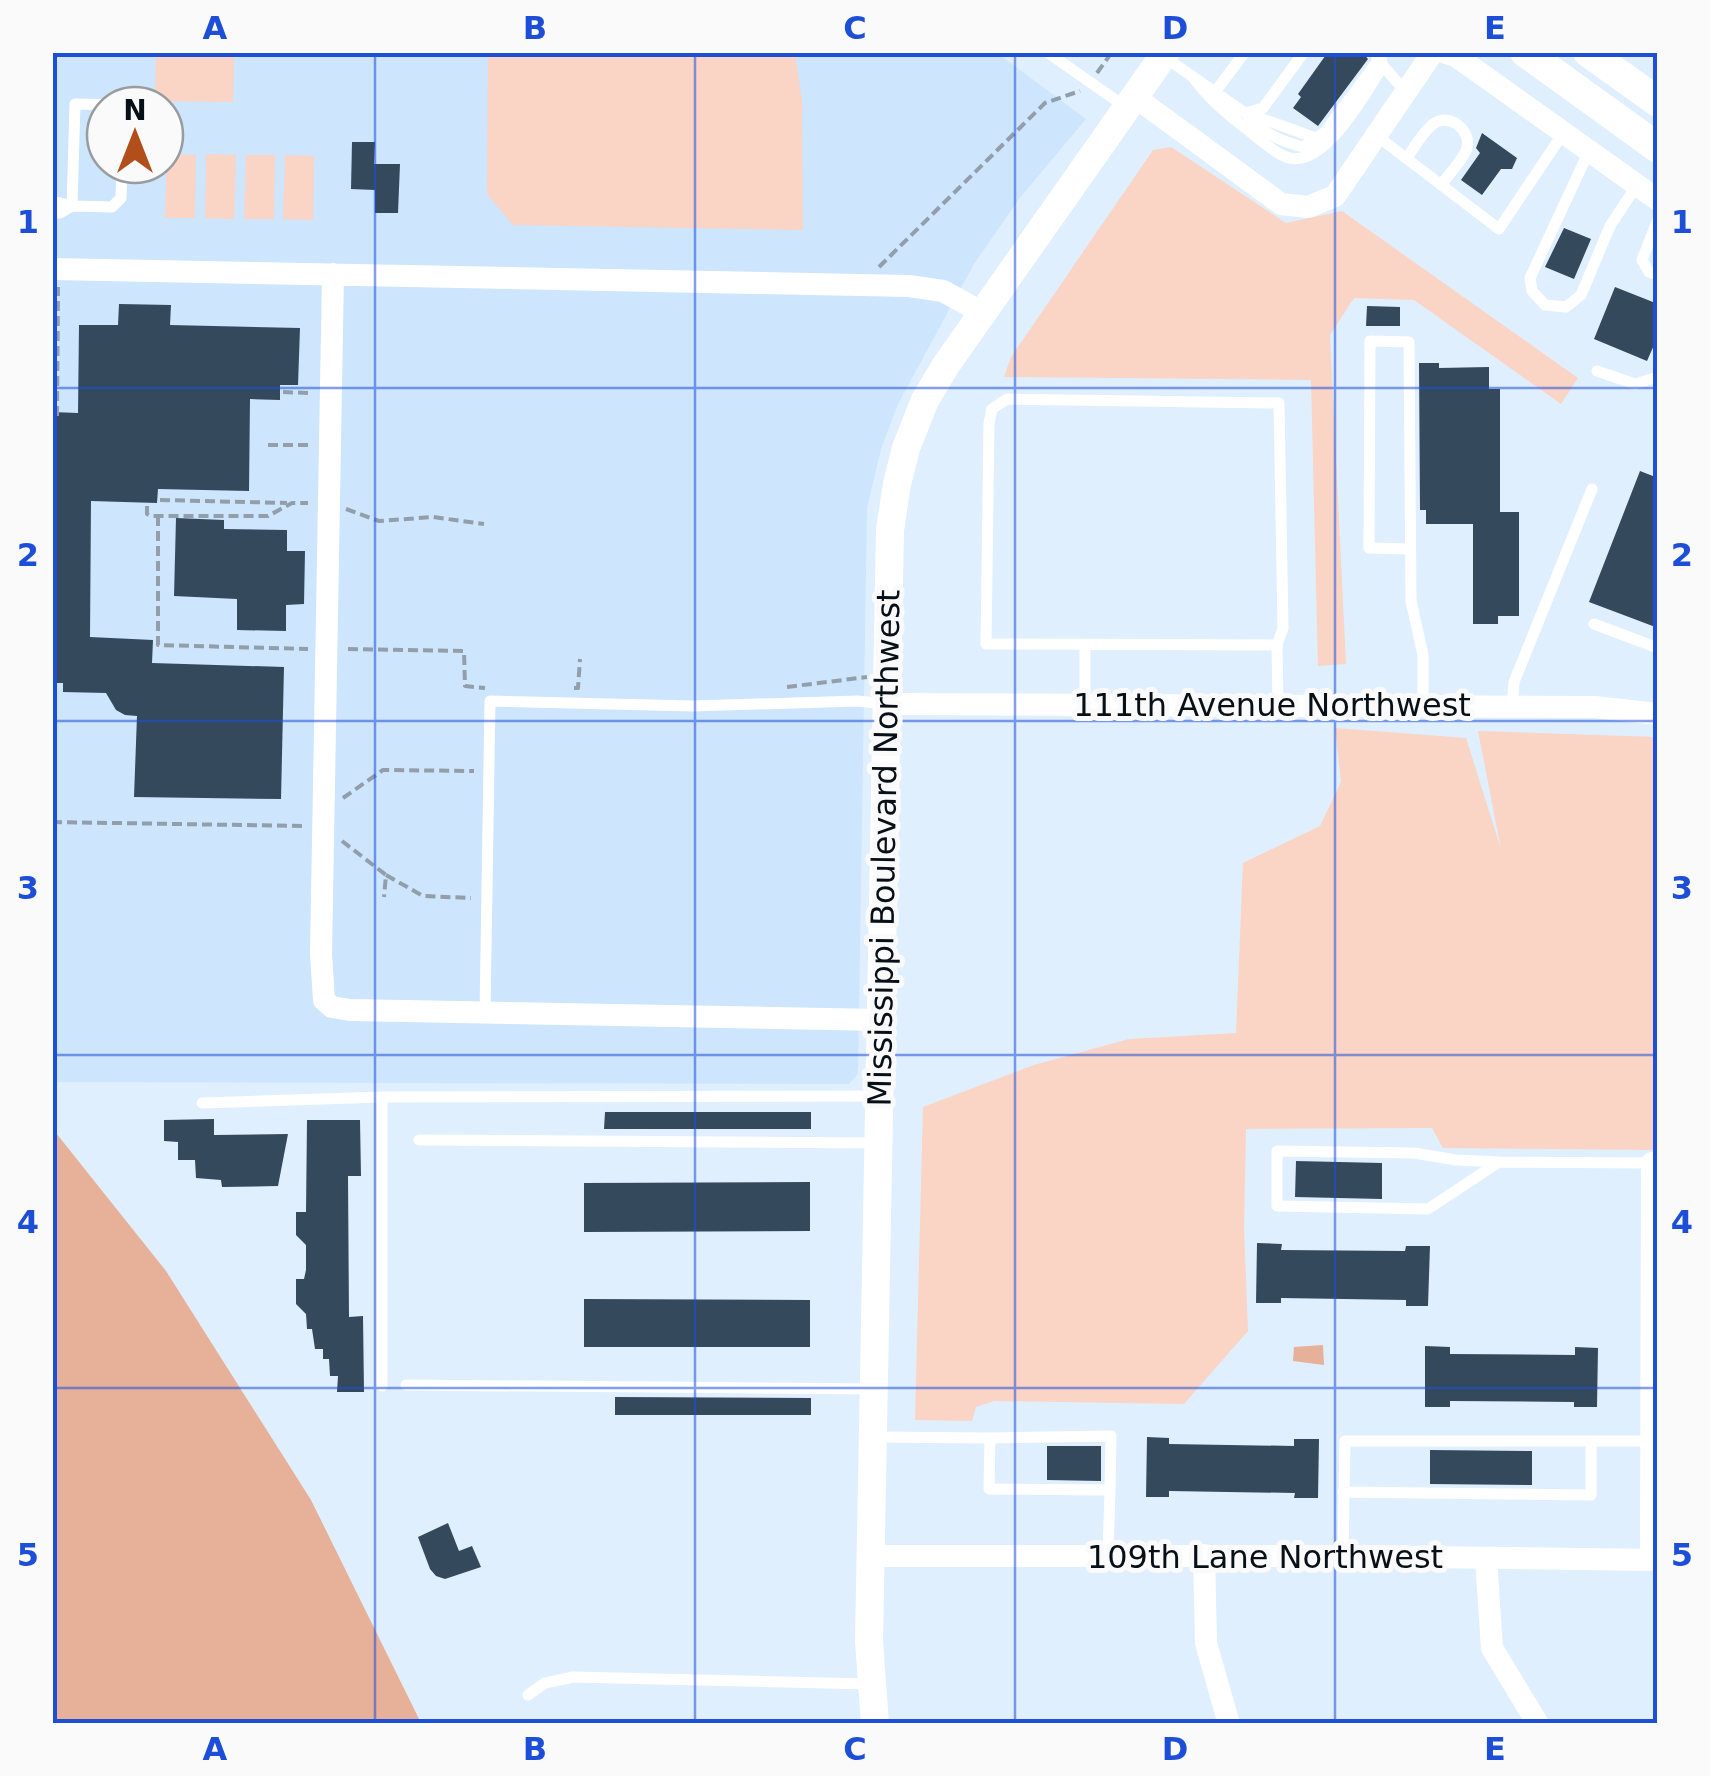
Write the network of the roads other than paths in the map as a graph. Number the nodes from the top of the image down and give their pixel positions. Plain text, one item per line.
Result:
1 (1245, 52) edge
2 (1304, 52) edge
3 (1378, 52) edge
4 (1433, 52) edge
5 (1444, 52) edge
6 (1525, 52) edge
7 (1588, 52) edge
8 (1164, 54) edge
9 (1055, 55) edge
10 (1384, 66) junction
11 (1192, 76) junction
12 (1375, 79) junction
13 (1216, 92) junction
14 (1406, 92) junction
15 (1658, 102) edge
16 (1131, 103) junction
17 (85, 104) edge
18 (1245, 113) junction
19 (1564, 132) junction
20 (1377, 136) junction
21 (1658, 148) edge
22 (1590, 151) junction
23 (1406, 158) junction
24 (121, 185) edge
25 (1441, 185) junction
26 (1638, 185) junction
27 (1658, 200) edge
28 (52, 201) edge
29 (72, 206) junction
30 (52, 213) edge
31 (1658, 219) edge
32 (333, 274) junction
33 (1658, 275) edge
34 (56, 276) edge
35 (982, 312) junction
36 (1597, 371) dead end
37 (1658, 377) edge
38 (1592, 489) dead end
39 (1410, 549) junction
40 (1594, 624) dead end
41 (1085, 645) junction
42 (1277, 645) junction
43 (1658, 648) edge
44 (886, 704) junction
45 (1085, 704) junction
46 (1278, 705) junction
47 (1422, 706) junction
48 (1512, 706) junction
49 (1658, 714) edge
50 (485, 1013) junction
51 (879, 1020) junction
52 (879, 1096) junction
53 (382, 1097) junction
54 (202, 1103) dead end
55 (418, 1140) dead end
56 (879, 1144) junction
57 (1500, 1162) junction
58 (1652, 1163) joint
59 (1655, 1327) edge
60 (406, 1385) dead end
61 (382, 1386) dead end
62 (874, 1389) junction
63 (873, 1438) junction
64 (990, 1438) junction
65 (1591, 1441) junction
66 (1652, 1441) junction
67 (1110, 1490) junction
68 (1344, 1492) junction
69 (1108, 1555) junction
70 (1204, 1555) junction
71 (872, 1556) junction
72 (1343, 1556) junction
73 (1486, 1558) junction
74 (1654, 1560) edge
75 (870, 1684) junction
76 (528, 1696) dead end
77 (874, 1724) edge
78 (1229, 1724) edge
79 (1538, 1724) edge

1 - 13 lane
2 - 18 lane
3 - 10 lane
3 - 18 lane
4 - 14 street
5 - 19 street
6 - 21 main road
7 - 15 main road
8 - 11 lane
8 - 16 street, Mississippi Boulevard Northwest
9 - 16 lane
10 - 12 lane
10 - 14 lane
11 - 12 lane
11 - 13 lane
12 - 14 lane
13 - 18 lane
14 - 20 street
16 - 20 street
16 - 35 street, Mississippi Boulevard Northwest
17 - 29 lane
19 - 22 street
19 - 25 lane
20 - 23 lane
22 - 26 street
22 - 26 lane
23 - 25 lane
23 - 25 lane
24 - 29 lane
26 - 27 street
28 - 29 lane
29 - 30 lane
31 - 33 lane
32 - 34 street
32 - 35 street
32 - 50 street
35 - 44 street, Mississippi Boulevard Northwest
36 - 37 lane
38 - 48 lane
39 - 39 lane
39 - 47 lane
40 - 43 lane
41 - 42 lane
41 - 42 lane
41 - 45 lane
42 - 46 lane
44 - 45 street, 111th Avenue Northwest
44 - 50 lane
44 - 51 street, Mississippi Boulevard Northwest
45 - 46 street, 111th Avenue Northwest
46 - 47 street, 111th Avenue Northwest
47 - 48 street, 111th Avenue Northwest
48 - 49 street, 111th Avenue Northwest
50 - 51 street
51 - 52 street, Mississippi Boulevard Northwest
52 - 53 lane
52 - 56 street, Mississippi Boulevard Northwest
53 - 54 lane
53 - 61 lane
55 - 56 lane
56 - 62 street, Mississippi Boulevard Northwest
57 - 57 lane
57 - 58 lane
58 - 59 street
59 - 66 street
60 - 62 lane
62 - 63 street, Mississippi Boulevard Northwest
63 - 64 lane
63 - 71 street, Mississippi Boulevard Northwest
64 - 67 lane
64 - 67 lane
65 - 66 lane
65 - 68 lane
65 - 68 lane
66 - 74 street
67 - 69 lane
68 - 72 lane
69 - 70 street, 109th Lane Northwest
69 - 71 street, 109th Lane Northwest
70 - 72 street, 109th Lane Northwest
70 - 78 street
71 - 75 street, Mississippi Boulevard Northwest
72 - 73 street, 109th Lane Northwest
73 - 74 street, 109th Lane Northwest
73 - 79 street
75 - 76 lane
75 - 77 street, Mississippi Boulevard Northwest

